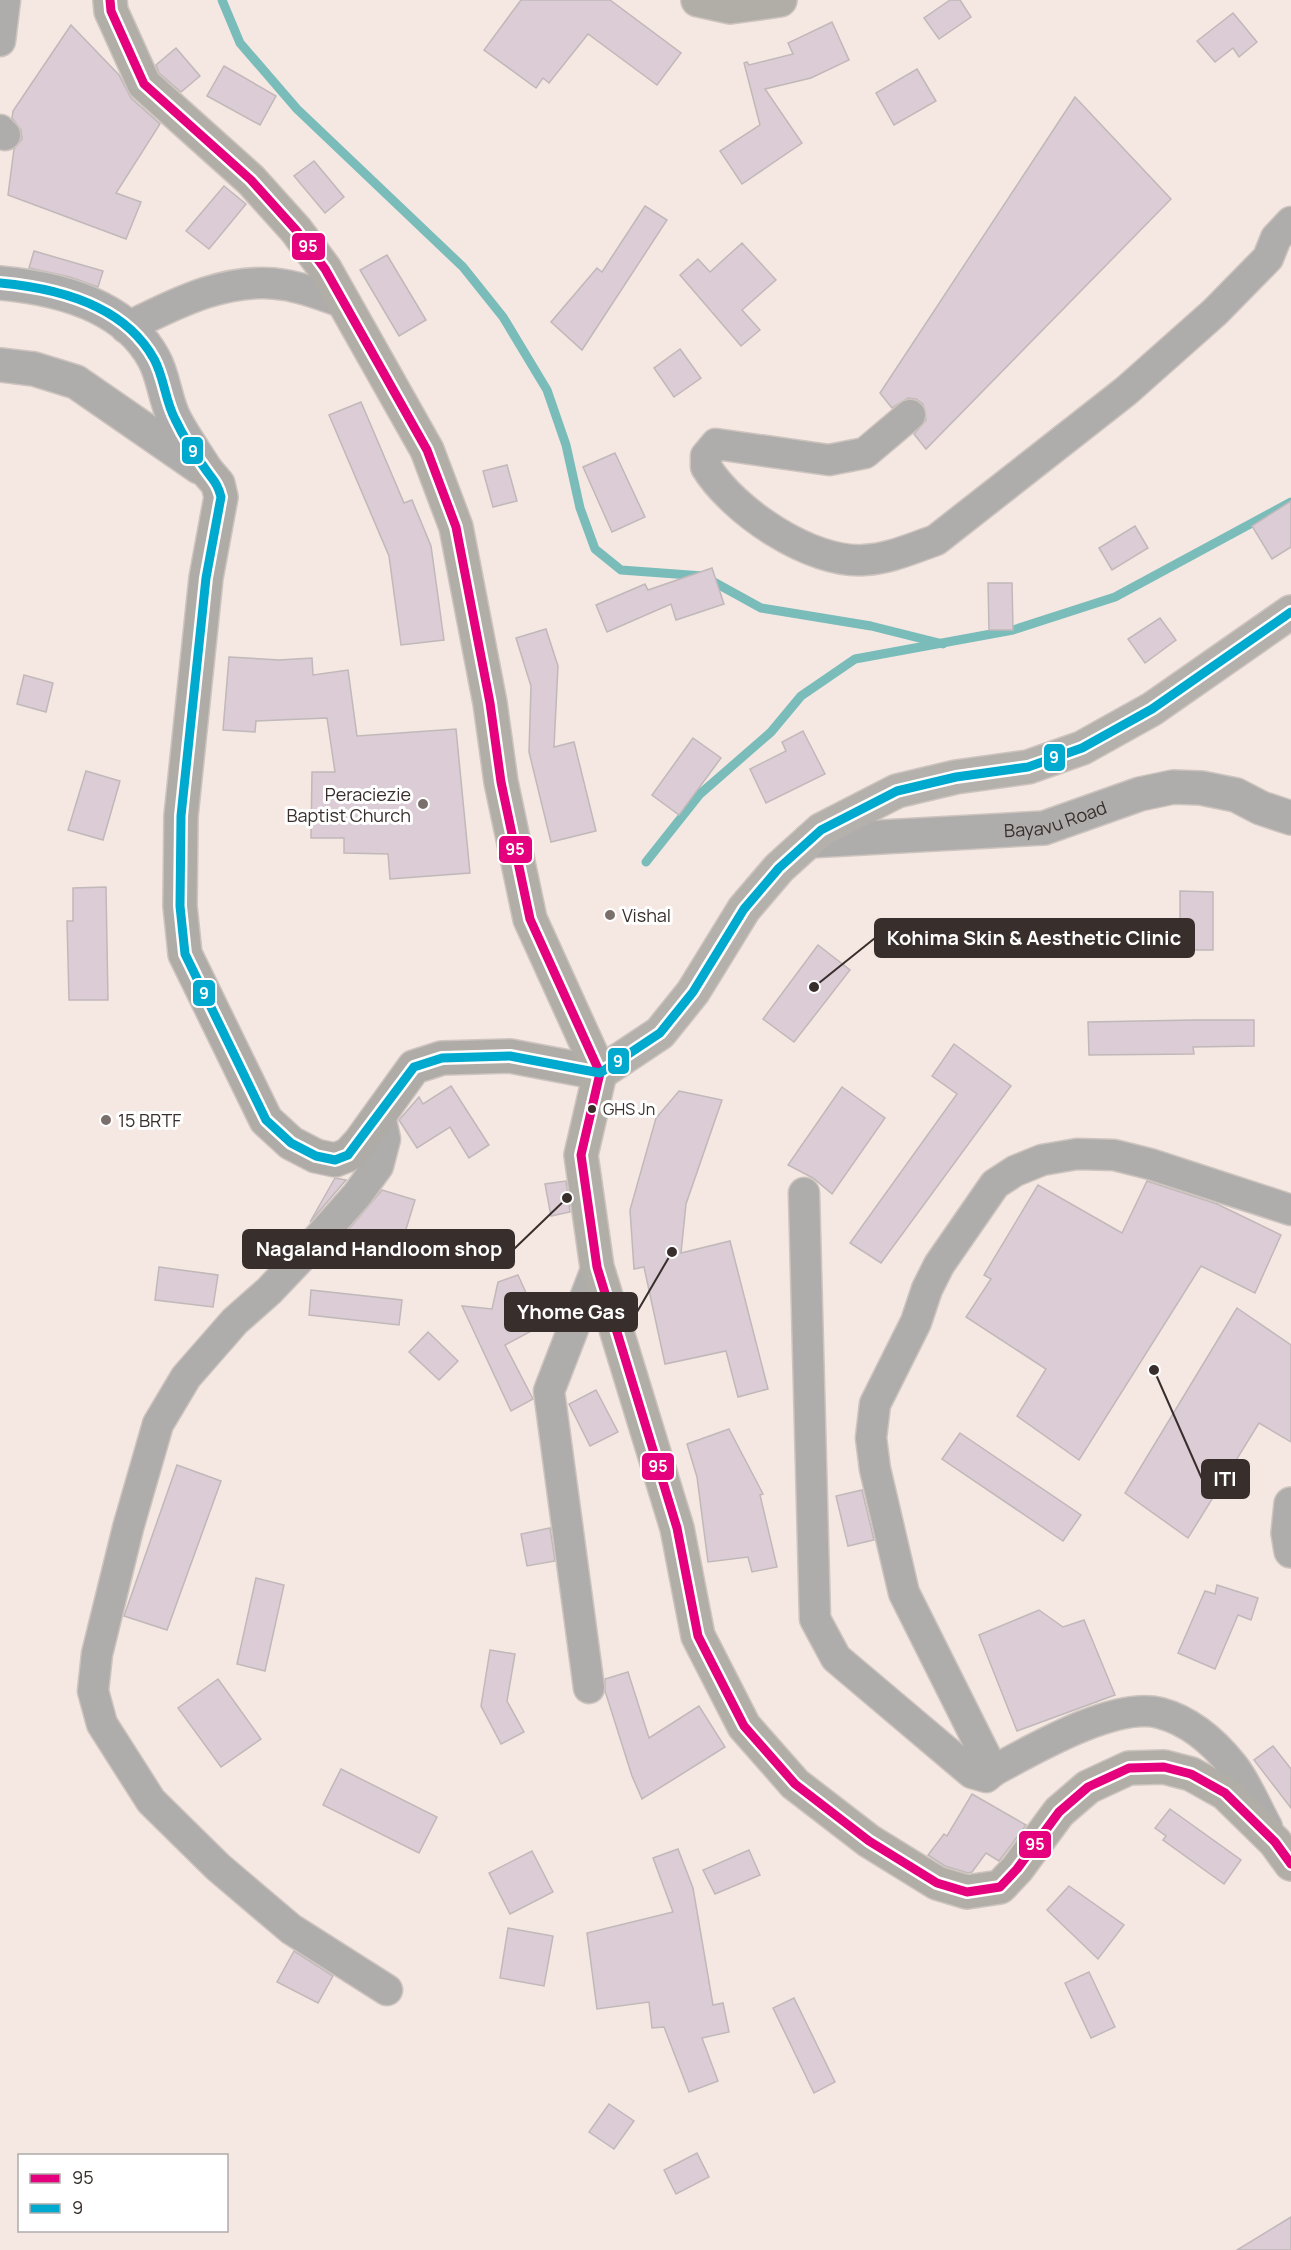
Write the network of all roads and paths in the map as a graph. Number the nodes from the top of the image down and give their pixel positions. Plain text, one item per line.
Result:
1 (5, 0) edge
2 (110, 0) edge
3 (698, 0) edge
4 (780, 0) edge
5 (0, 41) edge
6 (1291, 222) edge
7 (0, 283) edge
8 (343, 302) junction
9 (126, 328) junction
10 (0, 365) edge
11 (910, 415) dead end
12 (206, 471) junction
13 (1291, 612) edge
14 (1291, 818) edge
15 (809, 841) junction
16 (600, 1073) junction
17 (380, 1115) junction
18 (804, 1193) dead end
19 (1291, 1210) edge
20 (597, 1267) junction
21 (1291, 1504) edge
22 (1291, 1551) edge
23 (589, 1688) dead end
24 (993, 1772) junction
25 (1283, 1853) edge
26 (387, 1990) dead end

1 - 5 street
2 - 8 highway
3 - 4 highway
6 - 11 street
7 - 9 street
8 - 9 street
8 - 16 highway
9 - 12 street
10 - 12 street
12 - 17 main road
13 - 15 main road
14 - 15 street, Bayavu Road
15 - 16 main road
16 - 17 main road
16 - 20 highway
17 - 26 street
18 - 24 street
19 - 24 street
20 - 23 street
20 - 25 highway
21 - 22 street
24 - 25 street

